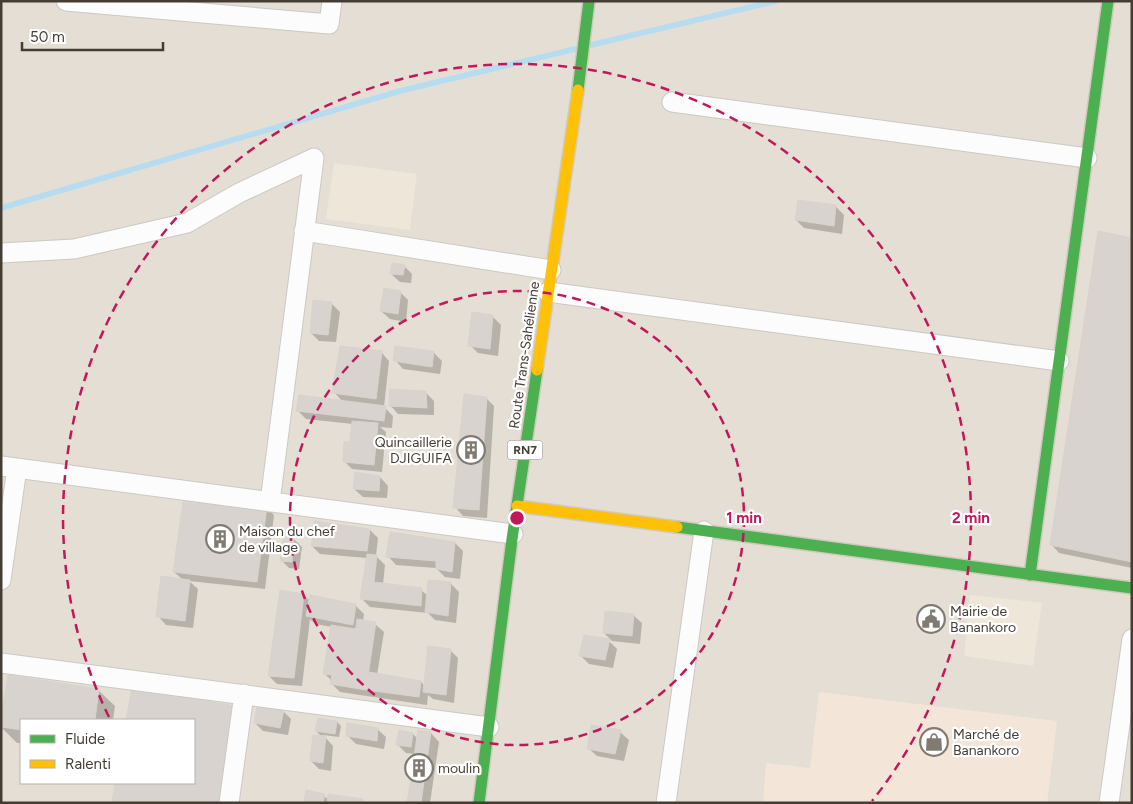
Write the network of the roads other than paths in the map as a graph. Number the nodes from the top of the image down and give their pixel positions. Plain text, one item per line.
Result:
1 (66, 1) edge
2 (332, 1) edge
3 (589, 1) edge
4 (1108, 1) edge
5 (672, 102) dead end
6 (1087, 158) junction
7 (304, 231) junction
8 (1, 253) edge
9 (551, 270) junction
10 (548, 292) junction
11 (1059, 361) junction
12 (9, 467) edge
13 (270, 502) junction
14 (517, 506) junction
15 (704, 531) junction
16 (513, 534) junction
17 (1030, 574) junction
18 (1, 580) edge
19 (1132, 588) edge
20 (1132, 639) edge
21 (1, 663) edge
22 (244, 694) junction
23 (489, 727) junction
24 (229, 803) edge
25 (479, 803) edge
26 (666, 803) edge
27 (1110, 803) edge

1 - 2 street
3 - 9 main road, Route Trans-Sahélienne / RN7
4 - 6 main road
5 - 6 street
6 - 11 main road
7 - 8 street
7 - 9 street
7 - 13 street
9 - 10 main road, Route Trans-Sahélienne / RN7
10 - 11 street
10 - 14 main road, Route Trans-Sahélienne / RN7
11 - 17 main road
12 - 13 street
12 - 18 street
13 - 16 street
14 - 15 main road
14 - 16 main road, Route Trans-Sahélienne / RN7
15 - 17 main road
15 - 26 street
16 - 23 main road, Route Trans-Sahélienne / RN7
17 - 19 main road
20 - 27 street
21 - 22 street
22 - 23 street
22 - 24 street
23 - 25 main road, Route Trans-Sahélienne / RN7

